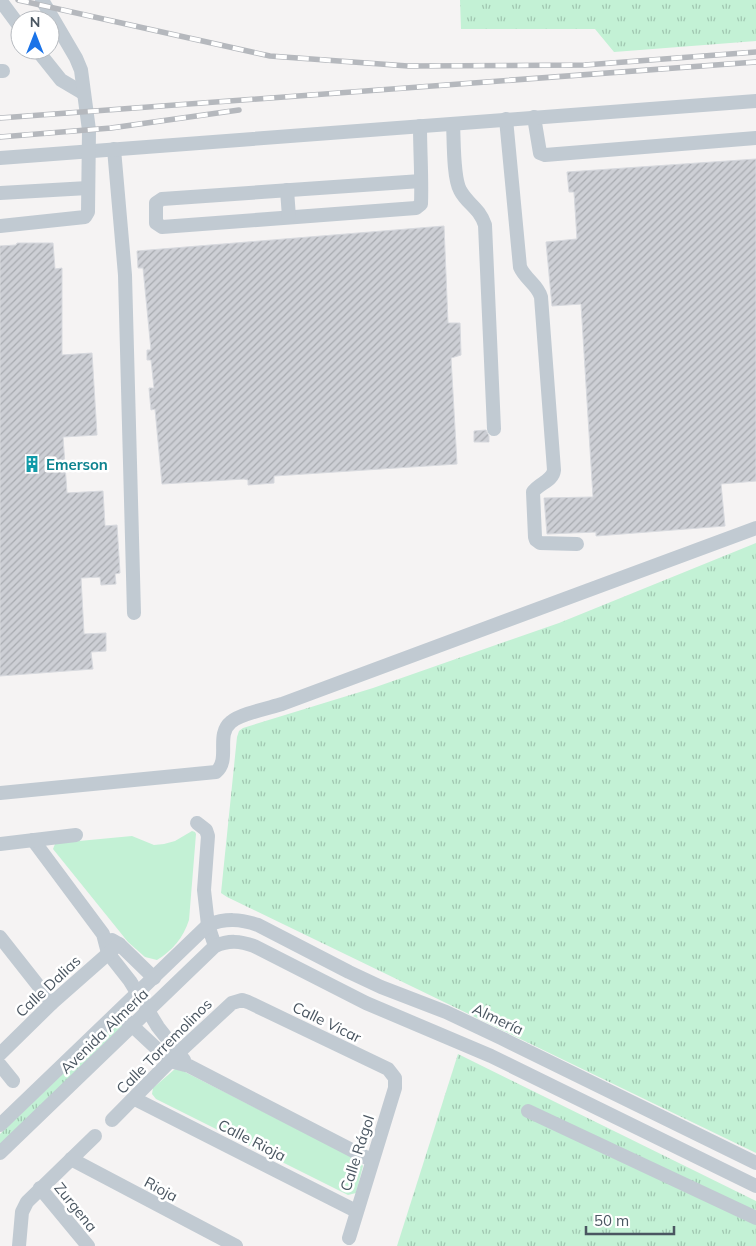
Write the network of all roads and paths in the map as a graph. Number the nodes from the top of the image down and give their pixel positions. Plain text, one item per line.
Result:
1 (42, 0) edge
2 (46, 60) edge
3 (83, 93) junction
4 (756, 101) edge
5 (534, 117) junction
6 (506, 120) junction
7 (453, 124) junction
8 (420, 126) junction
9 (756, 138) edge
10 (114, 149) junction
11 (90, 151) junction
12 (0, 158) edge
13 (421, 181) junction
14 (88, 188) junction
15 (287, 190) junction
16 (0, 193) edge
17 (290, 217) junction
18 (0, 226) edge
19 (494, 429) dead end
20 (756, 528) edge
21 (577, 544) dead end
22 (134, 613) dead end
23 (0, 793) edge
24 (197, 823) dead end
25 (76, 835) dead end
26 (33, 840) junction
27 (0, 844) edge
28 (215, 922) junction
29 (103, 934) junction
30 (0, 937) edge
31 (119, 944) junction
32 (215, 946) junction
33 (108, 953) junction
34 (154, 978) junction
35 (138, 993) junction
36 (242, 1000) joint
37 (52, 1003) junction
38 (148, 1011) junction
39 (119, 1012) junction
40 (132, 1026) junction
41 (501, 1038) junction
42 (0, 1054) edge
43 (491, 1056) junction
44 (175, 1057) junction
45 (0, 1065) edge
46 (395, 1078) joint
47 (13, 1081) dead end
48 (134, 1099) junction
49 (528, 1111) dead end
50 (112, 1120) dead end
51 (0, 1125) edge
52 (698, 1134) junction
53 (94, 1136) dead end
54 (688, 1152) junction
55 (0, 1153) edge
56 (71, 1159) junction
57 (371, 1160) junction
58 (756, 1163) edge
59 (756, 1186) edge
60 (40, 1188) junction
61 (356, 1211) junction
62 (756, 1218) edge
63 (349, 1238) dead end
64 (215, 1241) edge
65 (19, 1246) edge
66 (88, 1246) edge
67 (236, 1246) edge

1 - 3 street
2 - 3 street
3 - 11 street
4 - 5 street
5 - 6 street
5 - 9 street
6 - 7 street
6 - 21 street
7 - 8 street
7 - 19 street
8 - 10 street
8 - 13 street
10 - 11 street
10 - 22 street
11 - 12 street
11 - 14 street
13 - 15 street
13 - 17 street
14 - 16 street
14 - 18 street
15 - 17 street
15 - 17 street
20 - 23 street
24 - 28 street
25 - 26 street
26 - 27 street
26 - 29 street
28 - 32 street
28 - 34 street, Avenida Almería
28 - 41 street, Almería
29 - 31 street
29 - 33 street
30 - 37 street
31 - 33 street, Calle Dalias
31 - 34 street
32 - 38 street, Avenida Almería
32 - 43 street
33 - 35 street
33 - 37 street, Calle Dalias
34 - 35 street, Avenida Almería
35 - 38 street
35 - 39 street, Avenida Almería
36 - 44 street, Calle Torremolinos
36 - 46 street, Calle Vicar
37 - 42 street, Calle Dalias
38 - 40 street, Avenida Almería
38 - 44 street
39 - 40 street
39 - 51 street, Avenida Almería
40 - 44 street
40 - 55 street, Avenida Almería
41 - 43 street
41 - 52 street, Almería
43 - 54 street
44 - 48 street, Calle Torremolinos
44 - 57 street
45 - 47 street
46 - 57 street, Calle Rágol
48 - 50 street, Calle Torremolinos
48 - 61 street, Calle Rioja
49 - 62 street
52 - 54 street
52 - 58 street, Almería
53 - 56 street
54 - 59 street
56 - 60 street
56 - 64 street, Rioja
57 - 61 street, Calle Rágol
60 - 65 street
60 - 66 street, Zurgena
61 - 63 street, Calle Rágol
64 - 67 street, Rioja

